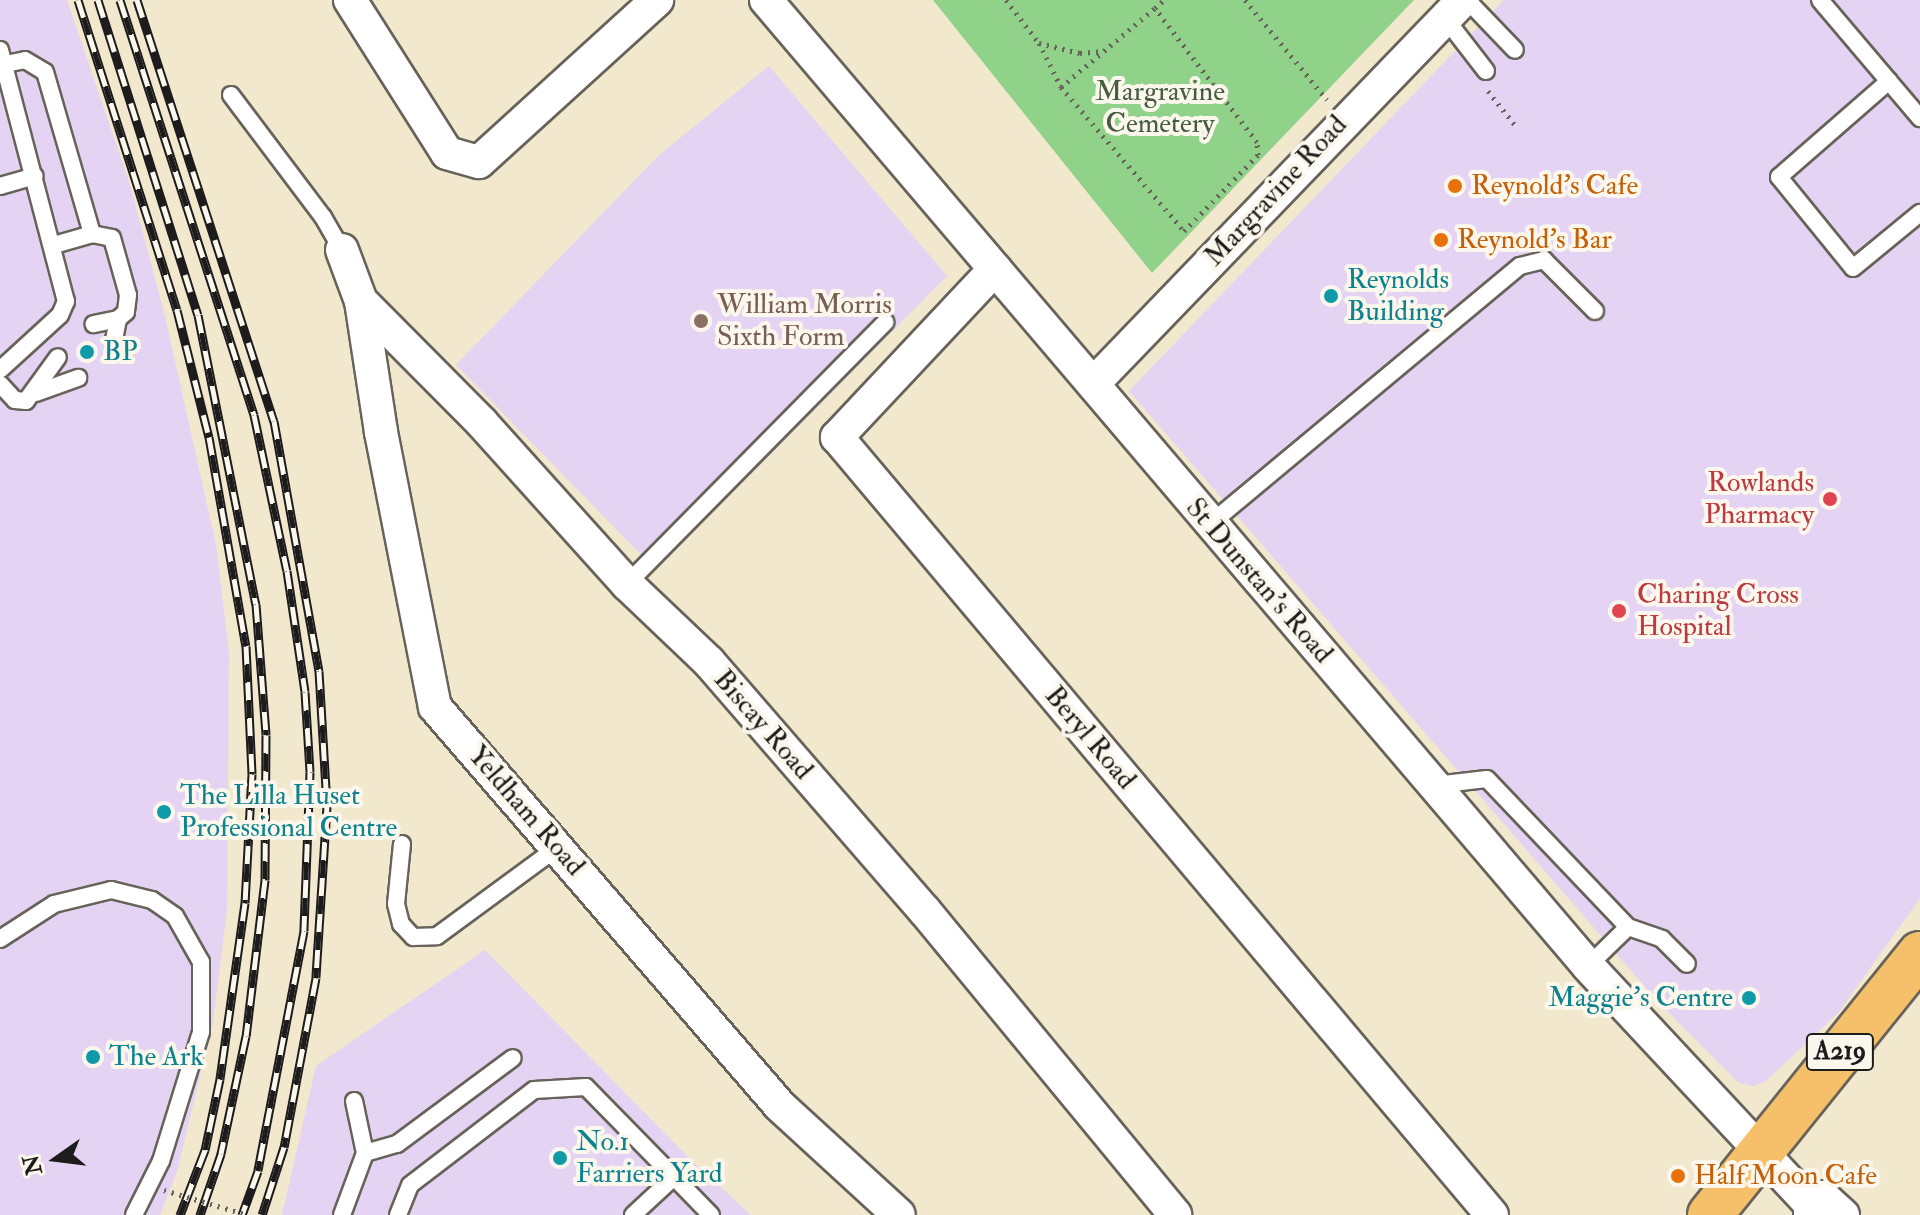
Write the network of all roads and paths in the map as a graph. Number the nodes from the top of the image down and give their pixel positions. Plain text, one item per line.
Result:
1 (350, 0) edge
2 (657, 0) edge
3 (766, 0) edge
4 (1006, 0) edge
5 (1164, 0) edge
6 (1245, 0) edge
7 (1820, 0) edge
8 (1458, 6) edge
9 (1155, 8) junction
10 (1039, 43) junction
11 (1515, 50) dead end
12 (1105, 51) junction
13 (1, 60) edge
14 (1486, 71) dead end
15 (1889, 81) junction
16 (1061, 87) junction
17 (231, 95) dead end
18 (1498, 103) dead end
19 (1920, 118) edge
20 (1343, 120) junction
21 (1515, 125) dead end
22 (35, 176) junction
23 (0, 186) edge
24 (1920, 213) edge
25 (92, 234) junction
26 (54, 245) junction
27 (342, 250) joint
28 (995, 269) junction
29 (361, 301) junction
30 (1595, 311) dead end
31 (118, 319) junction
32 (885, 322) dead end
33 (94, 324) dead end
34 (113, 345) dead end
35 (58, 357) dead end
36 (0, 370) edge
37 (78, 378) dead end
38 (0, 384) edge
39 (1093, 384) junction
40 (36, 393) junction
41 (1210, 524) junction
42 (627, 584) junction
43 (1435, 785) junction
44 (402, 844) dead end
45 (557, 848) junction
46 (1628, 927) junction
47 (0, 939) edge
48 (1920, 955) edge
49 (1687, 964) dead end
50 (1588, 966) junction
51 (513, 1058) dead end
52 (354, 1101) dead end
53 (365, 1153) junction
54 (1763, 1153) junction
55 (674, 1177) junction
56 (164, 1190) dead end
57 (1810, 1210) edge
58 (134, 1215) edge
59 (248, 1215) edge
60 (342, 1215) edge
61 (398, 1215) edge
62 (633, 1215) edge
63 (711, 1215) edge
64 (899, 1215) edge
65 (1175, 1215) edge
66 (1492, 1215) edge
67 (1710, 1215) edge
68 (1843, 1215) edge

1 - 2 street
3 - 28 street, St Dunstan's Road
4 - 10 path
5 - 9 path
6 - 20 path
7 - 15 lane
8 - 11 lane
8 - 14 lane
8 - 20 street, Margravine Road
9 - 12 path
9 - 16 path
10 - 12 path
10 - 16 path
12 - 16 path
13 - 22 lane
13 - 25 lane
15 - 19 lane
15 - 24 lane
17 - 27 lane
18 - 21 path
20 - 39 street, Margravine Road
22 - 23 lane
22 - 26 lane
25 - 26 lane
25 - 31 lane
26 - 36 lane
27 - 29 street, Biscay Road
28 - 39 street, St Dunstan's Road
28 - 66 street, Beryl Road
29 - 42 street, Biscay Road
29 - 45 street, Yeldham Road
30 - 41 lane
31 - 33 lane
31 - 34 lane
32 - 42 lane
35 - 40 lane
37 - 40 lane
38 - 40 lane
39 - 41 street, St Dunstan's Road
41 - 43 street, St Dunstan's Road
42 - 65 street, Biscay Road
43 - 46 lane
43 - 50 street, St Dunstan's Road
44 - 45 lane
45 - 64 street, Yeldham Road
46 - 49 lane
46 - 50 lane
47 - 58 lane
48 - 54 main road, A219
50 - 54 street, St Dunstan's Road
51 - 53 lane
52 - 53 lane
53 - 60 lane
54 - 57 street, St Dunstan's Road
54 - 67 main road, A219
55 - 61 lane
55 - 62 lane
55 - 63 lane
56 - 59 path, bridge
57 - 68 street

